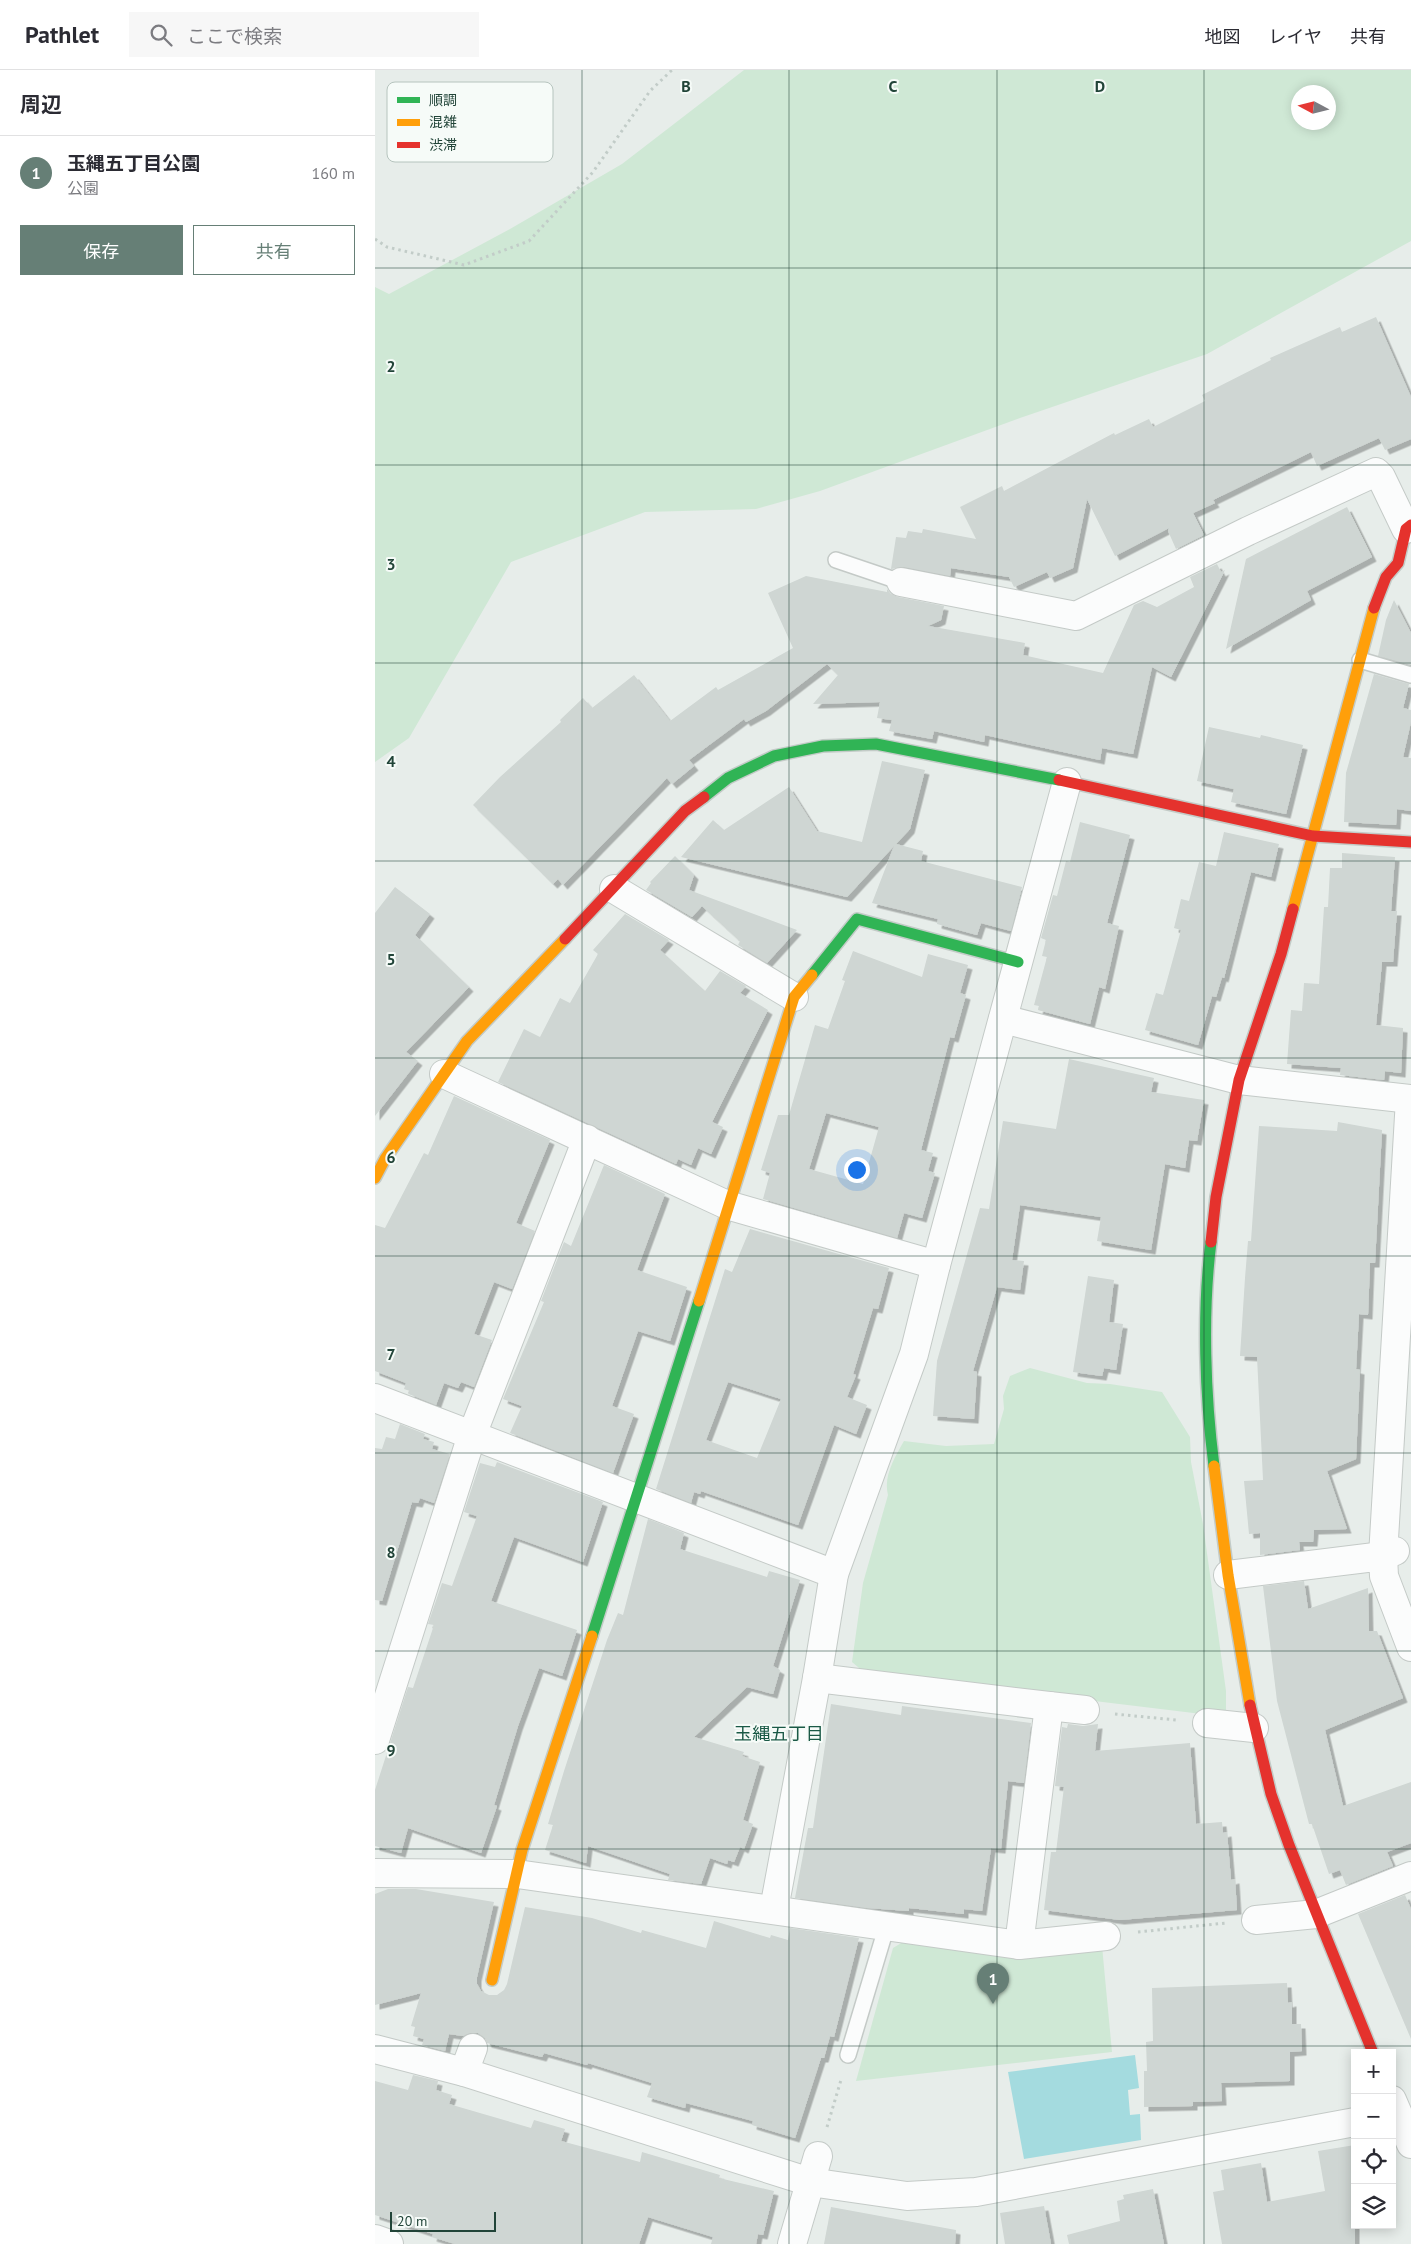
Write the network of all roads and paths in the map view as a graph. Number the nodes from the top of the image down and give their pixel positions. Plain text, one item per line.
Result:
1 (673, 70) edge
2 (375, 239) edge
3 (1408, 527) edge
4 (836, 560) dead end
5 (901, 582) joint
6 (1360, 660) junction
7 (1411, 676) edge
8 (1067, 782) junction
9 (1313, 836) junction
10 (1411, 842) edge
11 (614, 889) junction
12 (1018, 962) junction
13 (794, 997) junction
14 (1003, 1020) junction
15 (444, 1074) junction
16 (1239, 1080) junction
17 (1410, 1099) edge
18 (587, 1139) junction
19 (375, 1178) edge
20 (727, 1206) junction
21 (936, 1265) junction
22 (375, 1398) edge
23 (472, 1435) junction
24 (637, 1498) junction
25 (1389, 1554) junction
26 (834, 1574) junction
27 (1228, 1575) junction
28 (1411, 1647) edge
29 (817, 1678) junction
30 (1049, 1706) junction
31 (1085, 1710) joint
32 (1207, 1723) joint
33 (1254, 1728) junction
34 (375, 1740) edge
35 (375, 1873) edge
36 (517, 1874) junction
37 (1411, 1876) edge
38 (774, 1909) junction
39 (1316, 1914) junction
40 (1256, 1920) joint
41 (887, 1925) junction
42 (1106, 1936) joint
43 (1019, 1945) junction
44 (492, 1980) dead end
45 (1371, 2049) edge
46 (375, 2050) edge
47 (848, 2055) joint
48 (1398, 2110) edge
49 (1351, 2123) edge
50 (1411, 2144) edge
51 (818, 2156) joint
52 (810, 2182) junction
53 (375, 2239) edge
54 (389, 2244) edge
55 (792, 2244) edge

1 - 2 path
3 - 5 street
3 - 6 street
4 - 5 lane
6 - 7 lane
6 - 9 street
8 - 9 street
8 - 11 street
8 - 12 street
9 - 10 street
9 - 16 street
11 - 13 street
11 - 15 street
12 - 13 street
12 - 14 street
13 - 20 street
14 - 16 street
14 - 21 street
15 - 18 street
15 - 19 street
16 - 17 street
16 - 27 street
17 - 25 street
18 - 20 street
18 - 23 street
20 - 21 street
20 - 24 street
21 - 26 street
22 - 23 street
23 - 24 street
23 - 34 street
24 - 26 street
24 - 36 street
25 - 27 street
25 - 28 street
26 - 29 street
27 - 33 street
29 - 30 street
29 - 38 street
30 - 31 street
30 - 43 street
31 - 32 path
32 - 33 street
33 - 39 street
35 - 36 street
36 - 38 street
36 - 44 street
37 - 39 street
38 - 41 street
39 - 40 street
39 - 45 street
40 - 42 path
41 - 43 street
41 - 47 lane
42 - 43 street
46 - 52 street
47 - 51 path
48 - 50 street
49 - 52 street
51 - 52 street
52 - 55 street
53 - 54 street

